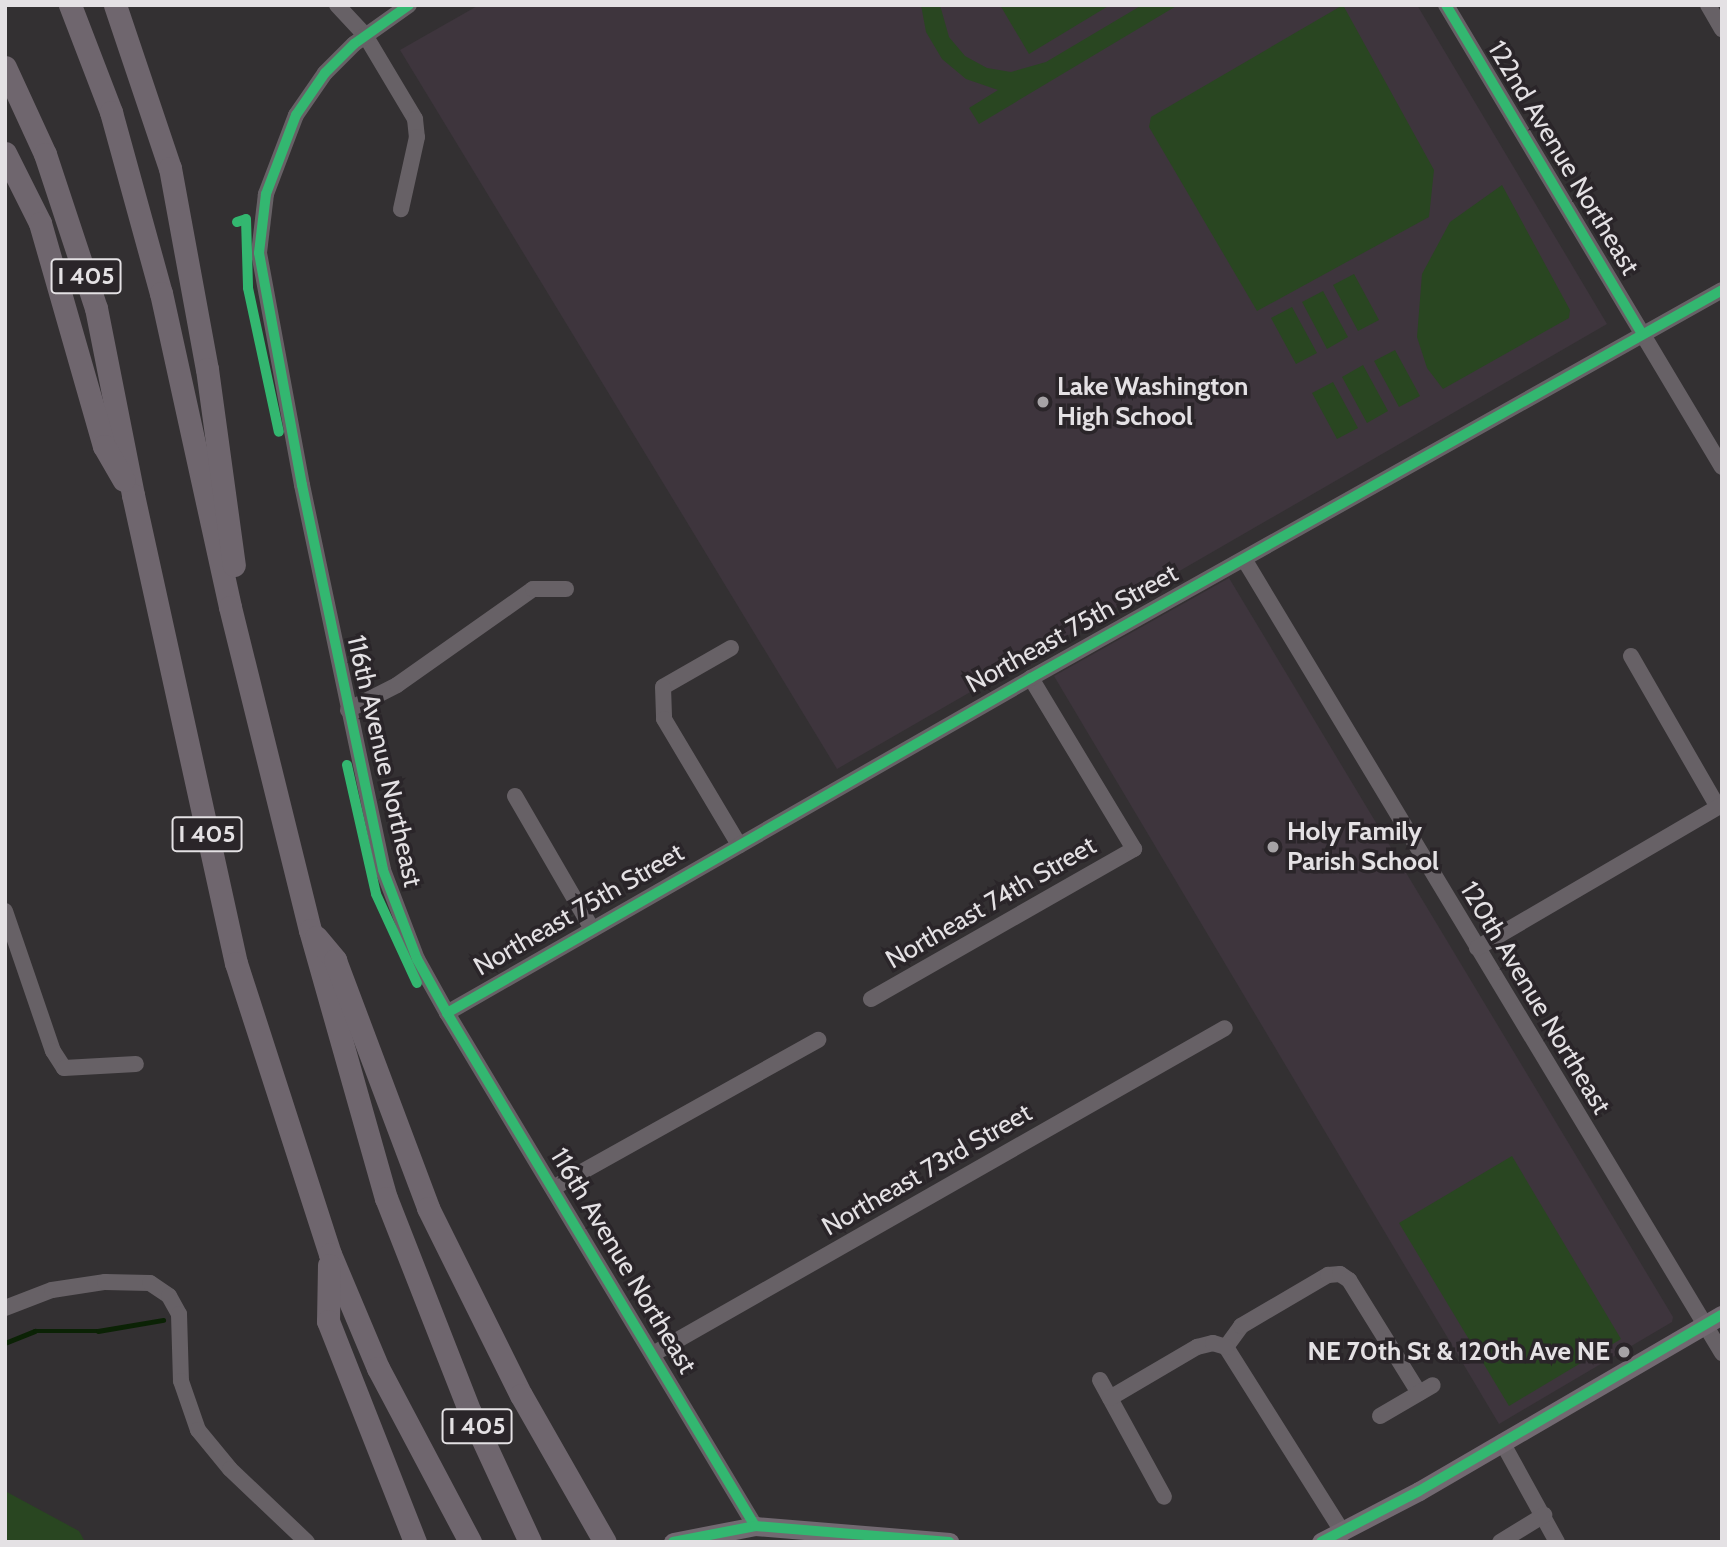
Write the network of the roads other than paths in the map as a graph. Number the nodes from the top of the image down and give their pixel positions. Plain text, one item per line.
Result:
1 (69, 5) edge
2 (115, 5) edge
3 (337, 5) edge
4 (409, 5) edge
5 (1446, 5) edge
6 (1707, 5) edge
7 (1722, 29) edge
8 (365, 35) junction
9 (5, 67) edge
10 (5, 153) edge
11 (401, 209) dead end
12 (1722, 290) edge
13 (1642, 334) junction
14 (1722, 467) edge
15 (133, 495) junction
16 (1244, 559) junction
17 (566, 589) dead end
18 (230, 607) junction
19 (731, 648) dead end
20 (1631, 656) dead end
21 (1031, 678) junction
22 (348, 710) junction
23 (515, 796) dead end
24 (1720, 806) edge
25 (739, 845) junction
26 (5, 911) edge
27 (592, 929) junction
28 (310, 930) junction
29 (1477, 948) junction
30 (871, 999) dead end
31 (447, 1013) junction
32 (1225, 1028) dead end
33 (818, 1040) dead end
34 (136, 1064) dead end
35 (552, 1188) junction
36 (330, 1254) junction
37 (5, 1308) edge
38 (1713, 1320) edge
39 (1226, 1347) junction
40 (1722, 1353) edge
41 (653, 1354) junction
42 (1100, 1380) dead end
43 (1110, 1398) junction
44 (1380, 1416) dead end
45 (1502, 1442) junction
46 (1164, 1497) dead end
47 (1544, 1515) junction
48 (1343, 1533) junction
49 (760, 1534) edge
50 (864, 1539) edge
51 (307, 1542) edge
52 (415, 1542) edge
53 (470, 1542) edge
54 (530, 1542) edge
55 (605, 1542) edge
56 (673, 1542) edge
57 (949, 1542) edge
58 (1321, 1542) edge
59 (1500, 1542) edge
60 (1557, 1542) edge

1 - 18 highway, I 405
2 - 18 highway
3 - 8 street
4 - 8 street, 116th Avenue Northeast
5 - 13 street, 122nd Avenue Northeast
6 - 7 street
8 - 11 street
8 - 22 street, 116th Avenue Northeast
9 - 15 highway, I 405
10 - 15 highway
12 - 13 street, Northeast 75th Street
13 - 14 street, 122nd Avenue Northeast
13 - 16 street, Northeast 75th Street
15 - 36 highway, I 405
16 - 21 street, Northeast 75th Street
16 - 29 street, 120th Avenue Northeast
17 - 22 street
18 - 28 highway, I 405
19 - 25 street
20 - 24 street
21 - 25 street, Northeast 75th Street
21 - 30 street, Northeast 74th Street
22 - 31 street, 116th Avenue Northeast
23 - 27 street
24 - 29 street
25 - 27 street, Northeast 75th Street
26 - 34 street
27 - 31 street, Northeast 75th Street
28 - 54 highway, I 405
28 - 55 highway
29 - 38 street, 120th Avenue Northeast
31 - 35 street, 116th Avenue Northeast
32 - 41 street, Northeast 73rd Street
33 - 35 street
35 - 41 street, 116th Avenue Northeast
36 - 52 highway
36 - 53 highway, I 405
37 - 51 street
38 - 40 street, 120th Avenue Northeast
38 - 45 main road
39 - 43 street
39 - 44 street
39 - 48 street
41 - 49 street, 116th Avenue Northeast
42 - 43 street
43 - 46 street
45 - 47 street
45 - 48 main road
47 - 59 street
47 - 60 street
48 - 58 main road
49 - 50 main road
49 - 56 main road
50 - 57 main road

